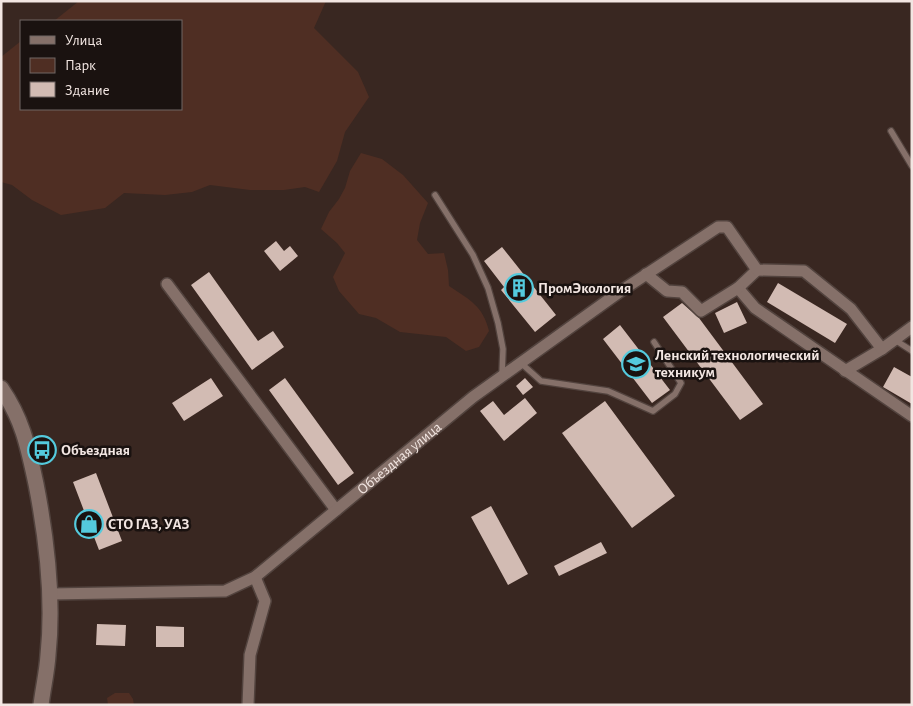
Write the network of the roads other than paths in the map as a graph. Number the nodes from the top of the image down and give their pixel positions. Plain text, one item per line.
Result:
1 (891, 131) dead end
2 (912, 166) edge
3 (435, 195) dead end
4 (758, 270) junction
5 (646, 274) junction
6 (167, 284) dead end
7 (738, 288) junction
8 (912, 327) edge
9 (894, 340) junction
10 (654, 342) dead end
11 (882, 348) junction
12 (912, 351) edge
13 (522, 364) junction
14 (845, 371) junction
15 (502, 377) junction
16 (1, 388) edge
17 (912, 416) edge
18 (336, 510) junction
19 (255, 577) junction
20 (50, 594) junction
21 (41, 705) edge
22 (248, 705) edge

1 - 2 lane
3 - 15 lane
4 - 5 street, Объездная улица
4 - 7 street
4 - 11 street
5 - 7 street
5 - 13 street, Объездная улица
6 - 18 street
7 - 14 street
8 - 9 street
9 - 11 street
9 - 12 lane
10 - 13 lane
11 - 14 street
13 - 15 street, Объездная улица
14 - 17 street
15 - 18 street, Объездная улица
16 - 20 main road
18 - 19 street, Объездная улица
19 - 20 street, Объездная улица
19 - 22 street
20 - 21 main road

